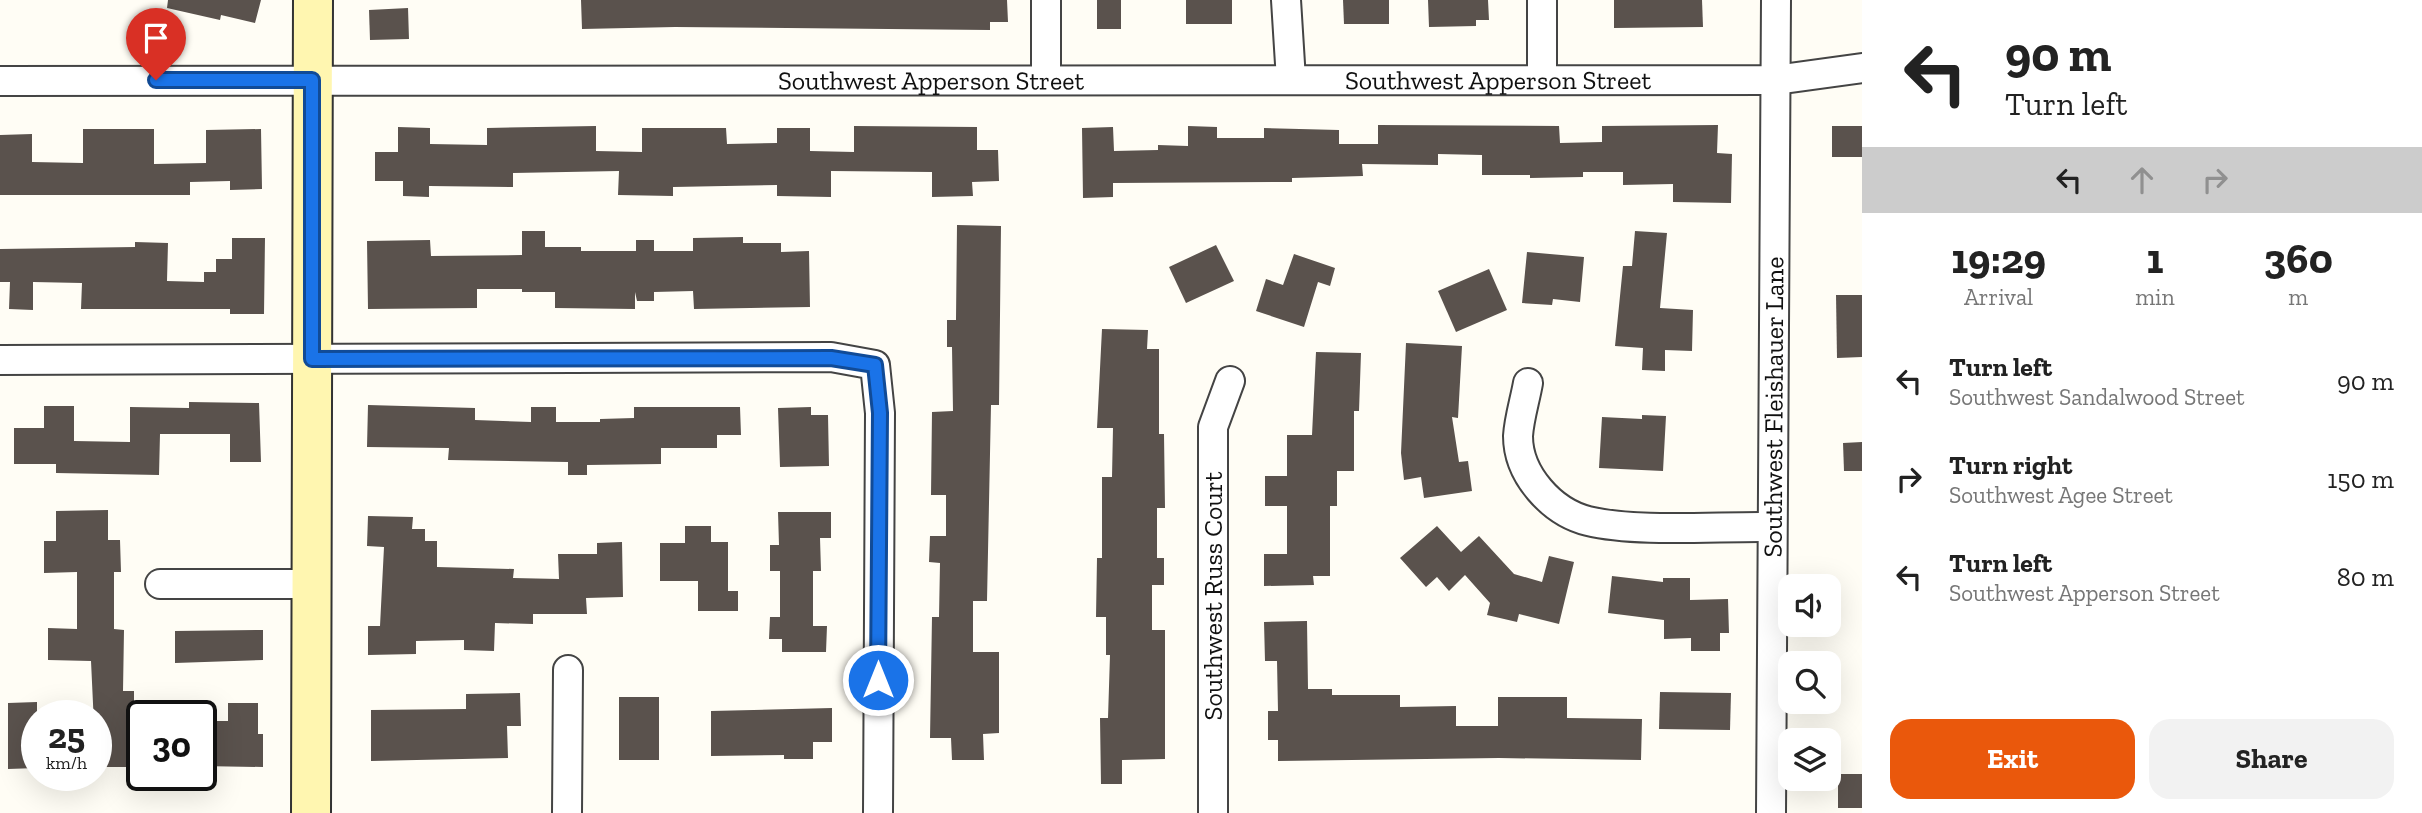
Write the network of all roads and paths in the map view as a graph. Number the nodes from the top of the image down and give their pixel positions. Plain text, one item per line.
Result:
1 (313, 0) edge
2 (1046, 0) edge
3 (1286, 0) edge
4 (1542, 0) edge
5 (1776, 0) edge
6 (1862, 68) edge
7 (312, 80) junction
8 (1046, 80) junction
9 (1291, 80) junction
10 (1542, 80) junction
11 (1776, 80) junction
12 (0, 81) edge
13 (312, 359) junction
14 (0, 360) edge
15 (1230, 382) dead end
16 (1528, 383) dead end
17 (1770, 527) junction
18 (160, 584) dead end
19 (311, 584) junction
20 (568, 670) dead end
21 (311, 813) edge
22 (567, 813) edge
23 (878, 813) edge
24 (1213, 813) edge
25 (1771, 813) edge

1 - 7 street
2 - 8 street
3 - 9 street
4 - 10 street
5 - 11 street, Southwest Fleishauer Lane
6 - 11 street, Southwest Apperson Street
7 - 8 street, Southwest Apperson Street
7 - 12 street, Southwest Apperson Street
7 - 13 street
8 - 9 street, Southwest Apperson Street
9 - 10 street, Southwest Apperson Street
10 - 11 street, Southwest Apperson Street
11 - 17 street, Southwest Fleishauer Lane
13 - 14 street
13 - 19 street
13 - 23 street
15 - 24 street, Southwest Russ Court
16 - 17 street
17 - 25 street, Southwest Fleishauer Lane
18 - 19 street
19 - 21 street
20 - 22 street

